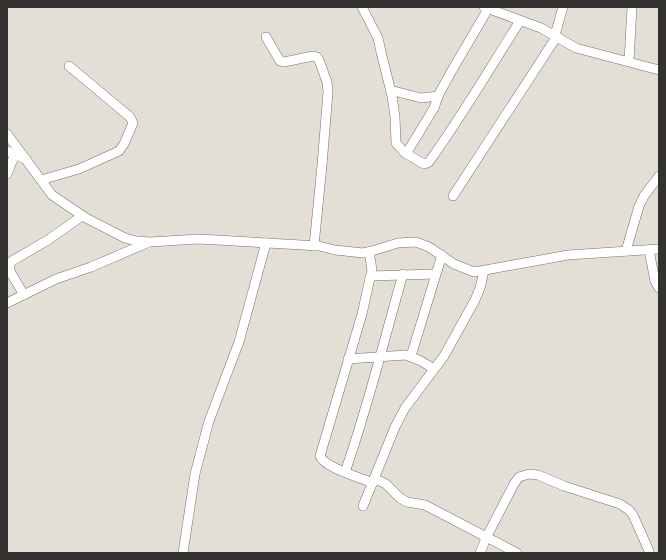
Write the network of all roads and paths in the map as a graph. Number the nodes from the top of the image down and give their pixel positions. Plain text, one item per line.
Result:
1 (362, 7) edge
2 (563, 7) edge
3 (632, 7) edge
4 (486, 8) edge
5 (520, 21) junction
6 (556, 36) junction
7 (266, 37) dead end
8 (629, 61) junction
9 (69, 66) dead end
10 (659, 70) edge
11 (390, 90) junction
12 (438, 96) junction
13 (7, 134) edge
14 (11, 153) edge
15 (406, 154) junction
16 (28, 160) junction
17 (7, 174) edge
18 (659, 176) edge
19 (41, 180) junction
20 (453, 196) dead end
21 (82, 216) junction
22 (150, 242) junction
23 (266, 243) junction
24 (314, 246) junction
25 (659, 249) edge
26 (649, 250) junction
27 (369, 252) junction
28 (626, 252) junction
29 (442, 256) junction
30 (484, 271) junction
31 (404, 274) junction
32 (435, 274) junction
33 (371, 276) junction
34 (659, 288) edge
35 (24, 295) junction
36 (7, 303) edge
37 (411, 356) junction
38 (380, 357) junction
39 (348, 359) junction
40 (434, 369) junction
41 (345, 472) junction
42 (374, 480) junction
43 (363, 506) dead end
44 (486, 538) junction
45 (650, 552) edge
46 (183, 553) edge
47 (480, 553) edge
48 (517, 553) edge

1 - 11 street
2 - 6 street
3 - 8 street
4 - 5 street
4 - 12 street
5 - 6 street
5 - 15 street
6 - 8 street
6 - 20 street
7 - 24 street
8 - 10 street
9 - 19 street
11 - 12 street
11 - 15 street
12 - 15 street
13 - 16 street
14 - 16 street
14 - 17 street
16 - 19 street
18 - 28 street
19 - 21 street
21 - 22 street
21 - 35 street
22 - 23 street
22 - 35 street
23 - 24 street
23 - 46 street
24 - 27 street
25 - 26 street
26 - 28 street
26 - 34 street
27 - 29 street
27 - 33 street
28 - 30 street
29 - 30 street
29 - 32 street
30 - 40 street
31 - 32 street
31 - 33 street
31 - 38 street
32 - 37 street
33 - 39 street
35 - 36 street
37 - 38 street
37 - 40 street
38 - 39 street
38 - 41 street
39 - 41 street
40 - 42 street
41 - 42 street
42 - 43 street
42 - 44 street
44 - 45 street
44 - 47 street
44 - 48 street

